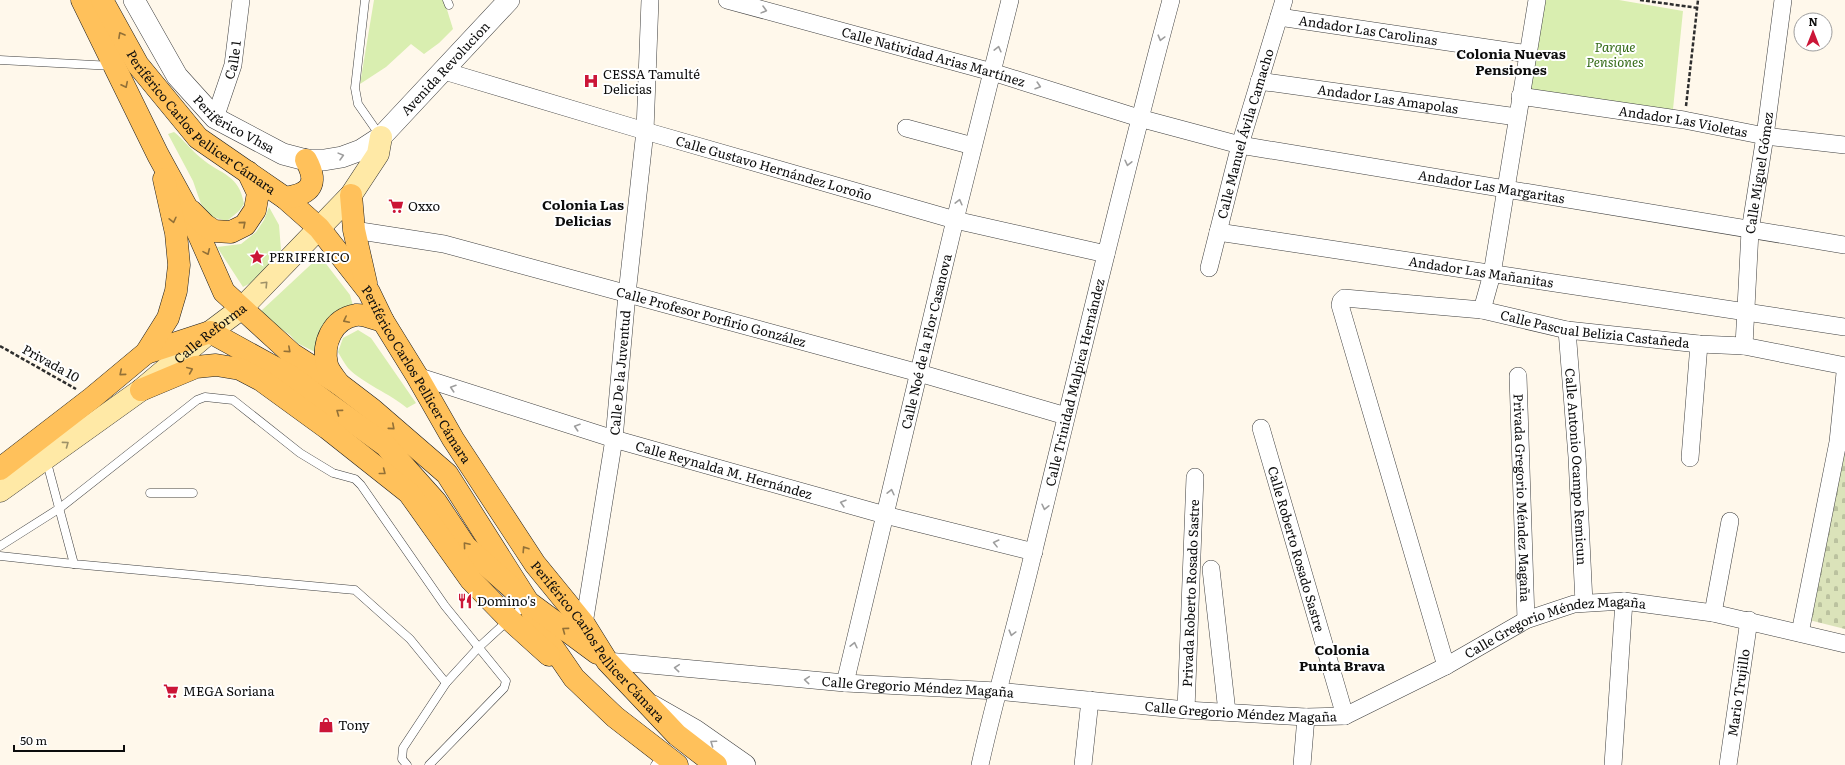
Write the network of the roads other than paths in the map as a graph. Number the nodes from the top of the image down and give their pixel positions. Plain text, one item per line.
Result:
1 (82, 0) edge
2 (102, 0) edge
3 (241, 0) edge
4 (365, 0) edge
5 (509, 0) edge
6 (650, 0) edge
7 (727, 0) edge
8 (1010, 0) edge
9 (1171, 0) edge
10 (1284, 0) edge
11 (1537, 0) edge
12 (1783, 0) edge
13 (136, 1) edge
14 (1279, 16) junction
15 (1528, 54) junction
16 (0, 60) edge
17 (116, 66) junction
18 (444, 71) junction
19 (992, 72) junction
20 (1259, 82) junction
21 (1520, 96) junction
22 (1517, 117) junction
23 (215, 118) junction
24 (1139, 118) junction
25 (906, 128) dead end
26 (645, 131) junction
27 (1765, 136) junction
28 (381, 137) junction
29 (1240, 145) junction
30 (1845, 145) edge
31 (972, 146) junction
32 (158, 155) junction
33 (306, 160) junction
34 (248, 172) junction
35 (1505, 190) junction
36 (351, 195) junction
37 (285, 198) junction
38 (187, 208) junction
39 (955, 220) junction
40 (319, 228) junction
41 (354, 230) junction
42 (1750, 231) junction
43 (1218, 232) junction
44 (1845, 245) edge
45 (1106, 254) junction
46 (1209, 268) dead end
47 (1492, 274) junction
48 (369, 292) junction
49 (627, 294) junction
50 (242, 308) junction
51 (1482, 310) junction
52 (1744, 312) junction
53 (383, 321) junction
54 (1845, 327) edge
55 (1567, 330) junction
56 (210, 332) junction
57 (1699, 344) junction
58 (1744, 346) junction
59 (146, 353) junction
60 (1845, 366) edge
61 (919, 373) junction
62 (1845, 373) edge
63 (417, 376) junction
64 (1518, 376) dead end
65 (339, 384) junction
66 (141, 390) junction
67 (1066, 416) junction
68 (1261, 428) dead end
69 (614, 439) junction
70 (41, 450) junction
71 (1690, 458) dead end
72 (0, 470) edge
73 (1195, 477) dead end
74 (0, 491) edge
75 (150, 493) dead end
76 (193, 493) dead end
77 (60, 508) junction
78 (885, 515) junction
79 (1730, 521) dead end
80 (0, 546) edge
81 (1034, 552) junction
82 (0, 556) edge
83 (74, 564) junction
84 (1211, 569) dead end
85 (1624, 601) junction
86 (528, 602) junction
87 (1584, 603) junction
88 (1714, 613) junction
89 (509, 619) junction
90 (1526, 620) junction
91 (1748, 620) junction
92 (584, 624) junction
93 (1800, 633) junction
94 (1845, 644) edge
95 (478, 648) junction
96 (607, 661) junction
97 (1446, 666) junction
98 (574, 678) junction
99 (446, 683) junction
100 (845, 683) junction
101 (997, 691) junction
102 (1090, 700) junction
103 (648, 703) junction
104 (1186, 710) junction
105 (1227, 712) junction
106 (1345, 716) junction
107 (1306, 717) junction
108 (665, 762) edge
109 (1298, 762) edge
110 (407, 765) edge
111 (429, 765) edge
112 (716, 765) edge
113 (745, 765) edge
114 (980, 765) edge
115 (1083, 765) edge
116 (1613, 765) edge
117 (1728, 765) edge

1 - 17 main road, Periférico Carlos Pellicer Cámara
34 -> 2 main road, Periférico Carlos Pellicer Cámara
3 - 23 street, Calle 1
4 - 28 lane
5 - 18 street, Avenida Revolucion
6 - 26 street, Calle De la Juventud
7 -> 19 street, Calle Natividad Arias Martínez
19 -> 8 street, Calle Noé de la Flor Casanova
9 -> 24 street, Calle Trinidad Malpica Hernández
10 - 14 street, Calle Manuel Ávila Camacho
11 - 15 street
12 - 27 street, Calle Miguel Gómez
13 - 23 street, Periférico Vhsa
14 - 15 street, Andador Las Carolinas
14 - 20 street, Calle Manuel Ávila Camacho
15 - 21 street
16 - 17 lane
17 -> 32 main road, Periférico Carlos Pellicer Cámara
18 - 26 street, Calle Gustavo Hernández Loroño
18 - 28 street, Avenida Revolucion
19 -> 24 street, Calle Natividad Arias Martínez
19 - 31 street, Calle Noé de la Flor Casanova
20 - 22 street, Andador Las Amapolas
20 - 29 street, Calle Manuel Ávila Camacho
21 - 22 street
21 - 27 street, Andador Las Violetas
22 - 35 street
23 - 33 street, Periférico Vhsa
24 - 29 street, Andador Las Margaritas
24 -> 45 street, Calle Trinidad Malpica Hernández
25 - 31 street
26 - 39 street, Calle Gustavo Hernández Loroño
26 - 49 street, Calle De la Juventud
27 - 30 street, Andador Las Violetas
27 - 42 street, Calle Miguel Gómez
33 -> 28 street, Periférico Vhsa
28 - 36 main road, Calle Reforma
29 - 35 street, Andador Las Margaritas
29 - 43 street, Calle Manuel Ávila Camacho
39 -> 31 street, Calle Noé de la Flor Casanova
32 - 38 main road, Periférico Carlos Pellicer Cámara
32 -> 59 main road
33 - 37 main road
34 - 37 main road, Periférico Carlos Pellicer Cámara
38 -> 34 main road
35 - 42 street, Andador Las Margaritas
35 - 47 street
36 - 40 main road, Calle Reforma
36 - 41 main road
37 - 40 main road, Periférico Carlos Pellicer Cámara
38 -> 50 main road, Periférico Carlos Pellicer Cámara
39 - 45 street, Calle Gustavo Hernández Loroño
39 - 61 street, Calle Noé de la Flor Casanova
40 - 48 main road, Periférico Carlos Pellicer Cámara
50 -> 40 main road, Calle Reforma
41 - 48 main road
41 - 49 street, Calle Profesor Porfirio González
42 - 44 street, Andador Las Margaritas
42 - 52 street, Calle Miguel Gómez
43 - 46 street, Calle Manuel Ávila Camacho
43 - 47 street, Andador Las Mañanitas
45 - 67 street, Calle Trinidad Malpica Hernández
47 - 51 street
47 - 52 street, Andador Las Mañanitas
48 - 53 main road, Periférico Carlos Pellicer Cámara
49 - 61 street, Calle Profesor Porfirio González
49 - 69 street, Calle De la Juventud
50 - 56 main road, Calle Reforma
50 -> 65 main road, Periférico Carlos Pellicer Cámara
51 - 55 street, Calle Pascual Belizia Castañeda
51 - 97 street, Calle Pascual Belizia Castañeda
52 - 54 street, Andador Las Mañanitas
52 - 58 street, Calle Miguel Gómez
53 - 63 main road, Periférico Carlos Pellicer Cámara
53 -> 65 main road
55 - 57 street, Calle Pascual Belizia Castañeda
55 - 87 street, Calle Antonio Ocampo Remicun
56 - 59 main road
56 - 66 main road, Calle Reforma
86 -> 56 main road
57 - 58 street, Calle Pascual Belizia Castañeda
57 - 71 street
58 - 60 street, Calle Pascual Belizia Castañeda
59 -> 70 main road
61 - 67 street, Calle Profesor Porfirio González
78 -> 61 street, Calle Noé de la Flor Casanova
62 - 93 street
69 -> 63 street, Calle Reynalda M. Hernández
92 -> 63 main road, Periférico Carlos Pellicer Cámara
64 - 90 street, Privada Gregorio Méndez Magaña
65 -> 86 main road, Periférico Carlos Pellicer Cámara
70 -> 66 main road, Calle Reforma
66 -> 89 main road
67 -> 81 street, Calle Trinidad Malpica Hernández
68 - 106 street, Calle Roberto Rosado Sastre
78 -> 69 street, Calle Reynalda M. Hernández
69 - 92 street, Calle De la Juventud
70 - 72 main road
70 - 74 main road, Calle Reforma
70 - 77 lane
73 - 104 street, Privada Roberto Rosado Sastre
75 - 76 lane
77 - 80 lane
77 - 83 lane
77 - 95 lane
81 -> 78 street, Calle Reynalda M. Hernández
100 -> 78 street, Calle Noé de la Flor Casanova
79 - 88 street
81 -> 101 street, Calle Trinidad Malpica Hernández
82 - 83 lane
83 - 99 lane
84 - 105 street
85 - 87 street, Calle Gregorio Méndez Magaña
85 - 88 street, Calle Gregorio Méndez Magaña
85 - 116 street
86 - 89 lane
96 -> 86 main road
86 - 98 main road, Periférico Carlos Pellicer Cámara
87 - 90 street, Calle Gregorio Méndez Magaña
88 - 91 street, Calle Gregorio Méndez Magaña
89 - 95 lane
89 - 98 main road
90 - 97 street, Calle Gregorio Méndez Magaña
91 - 93 street, Calle Gregorio Méndez Magaña
91 - 117 street, Mario Trujillo
92 - 96 main road, Periférico Carlos Pellicer Cámara
93 - 94 street, Calle Gregorio Méndez Magaña
95 - 99 lane
95 - 111 lane
100 -> 96 street, Calle Gregorio Méndez Magaña
96 - 103 main road, Periférico Carlos Pellicer Cámara
97 - 106 street, Calle Gregorio Méndez Magaña
98 - 108 main road, Periférico Carlos Pellicer Cámara
99 - 110 lane
100 - 101 street, Calle Gregorio Méndez Magaña
101 - 102 street, Calle Gregorio Méndez Magaña
101 - 114 street, Calle Trinidad Malpica Hernández
102 - 104 street, Calle Gregorio Méndez Magaña
102 - 115 street
103 - 112 main road, Periférico Carlos Pellicer Cámara
113 -> 103 street
104 - 105 street, Calle Gregorio Méndez Magaña
105 - 107 street, Calle Gregorio Méndez Magaña
106 - 107 street, Calle Gregorio Méndez Magaña
107 - 109 street

